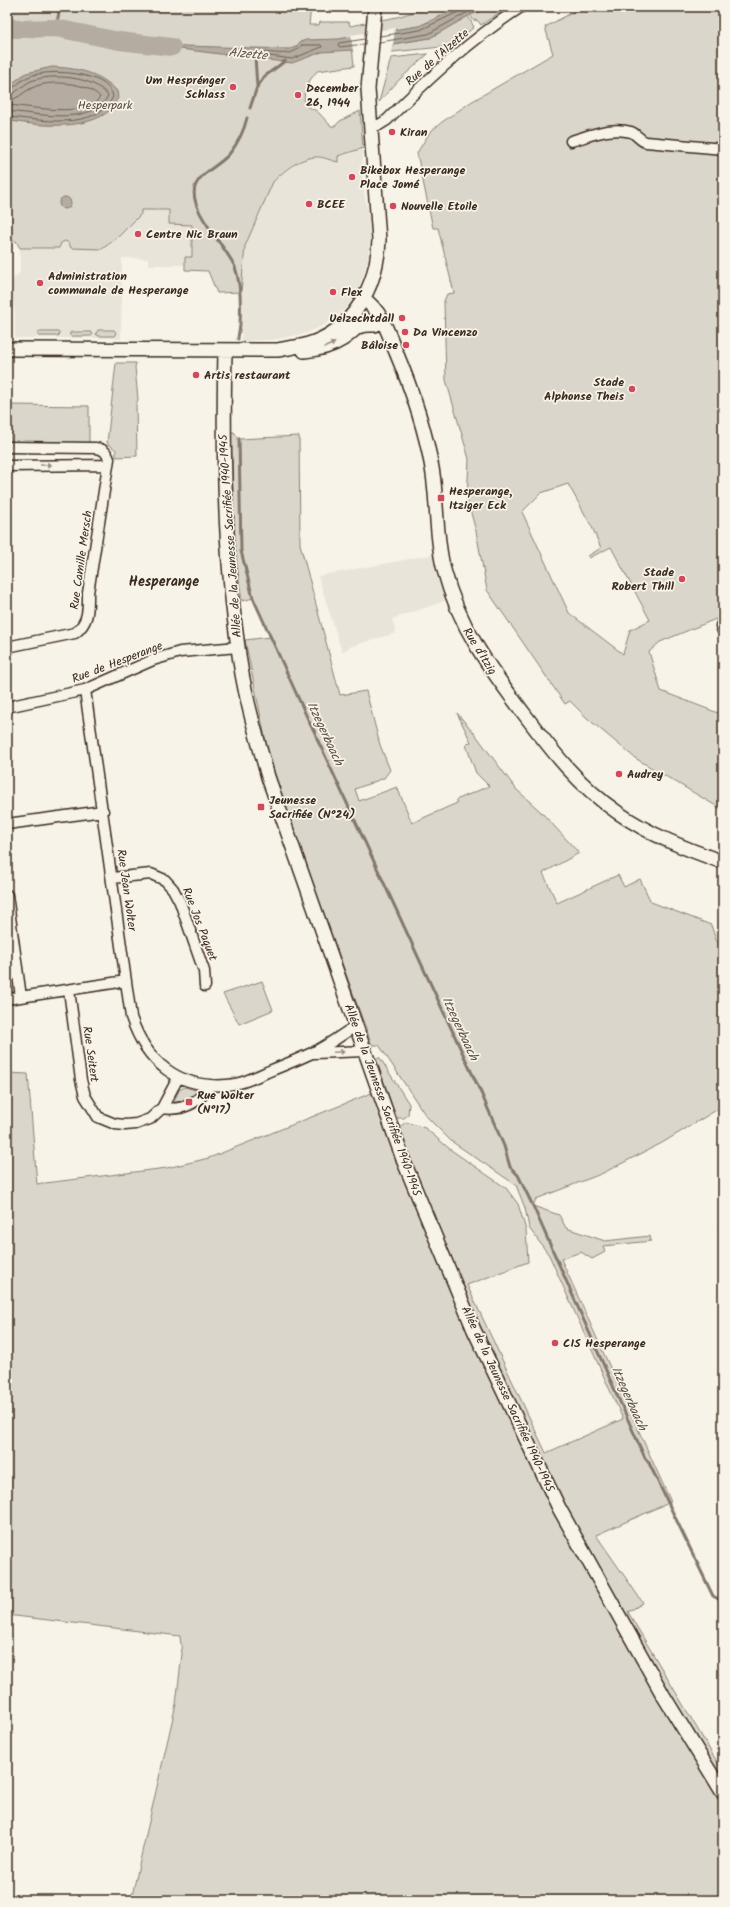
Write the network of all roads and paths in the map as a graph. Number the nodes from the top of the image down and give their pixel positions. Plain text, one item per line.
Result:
1 (375, 7) edge
2 (521, 7) edge
3 (370, 125) junction
4 (571, 141) dead end
5 (723, 149) edge
6 (364, 298) junction
7 (357, 311) junction
8 (375, 325) junction
9 (390, 337) junction
10 (7, 349) edge
11 (278, 350) junction
12 (225, 351) junction
13 (7, 447) edge
14 (108, 465) junction
15 (7, 466) edge
16 (723, 621) edge
17 (723, 631) edge
18 (7, 647) edge
19 (238, 647) junction
20 (85, 690) junction
21 (7, 706) edge
22 (103, 811) junction
23 (7, 824) edge
24 (723, 862) edge
25 (112, 878) junction
26 (7, 895) edge
27 (126, 981) junction
28 (205, 986) dead end
29 (69, 990) junction
30 (21, 997) junction
31 (7, 999) edge
32 (356, 1026) junction
33 (365, 1051) junction
34 (313, 1053) junction
35 (178, 1078) junction
36 (210, 1085) junction
37 (162, 1108) junction
38 (723, 1793) edge

1 - 3 main road
2 - 3 street, Rue de l'Alzette
3 - 6 main road
4 - 5 street
6 - 7 main road
6 - 9 main road, Rue d'Itzig
7 - 8 main road, Rue d'Itzig
7 - 11 main road
8 - 9 main road, Rue d'Itzig
11 -> 8 main road
9 - 24 main road, Rue d'Itzig
10 - 12 main road
11 - 12 main road
12 - 19 main road, Allée de la Jeunesse Sacrifiée 1940-1945
13 - 14 street
15 -> 14 street
14 - 18 street, Rue Camille Mersch
16 - 17 street
19 - 20 street, Rue de Hesperange
19 - 32 main road, Allée de la Jeunesse Sacrifiée 1940-1945
20 - 21 street, Rue de Hesperange
20 - 22 street, Rue Jean Wolter
22 - 23 street
22 - 25 street, Rue Jean Wolter
25 - 27 street, Rue Jean Wolter
25 - 28 street, Rue Jos Paquet
26 - 30 street
27 - 29 street
27 - 35 street, Rue Jean Wolter
29 - 30 street
29 - 37 street, Rue Seitert
30 - 31 street
32 - 33 main road, Allée de la Jeunesse Sacrifiée 1940-1945
32 - 34 street, Rue Jean Wolter
34 -> 33 street, Rue Jean Wolter
33 - 38 main road, Allée de la Jeunesse Sacrifiée 1940-1945
34 - 36 street, Rue Jean Wolter
35 - 36 street, Rue Jean Wolter
35 - 37 street
36 - 37 street

